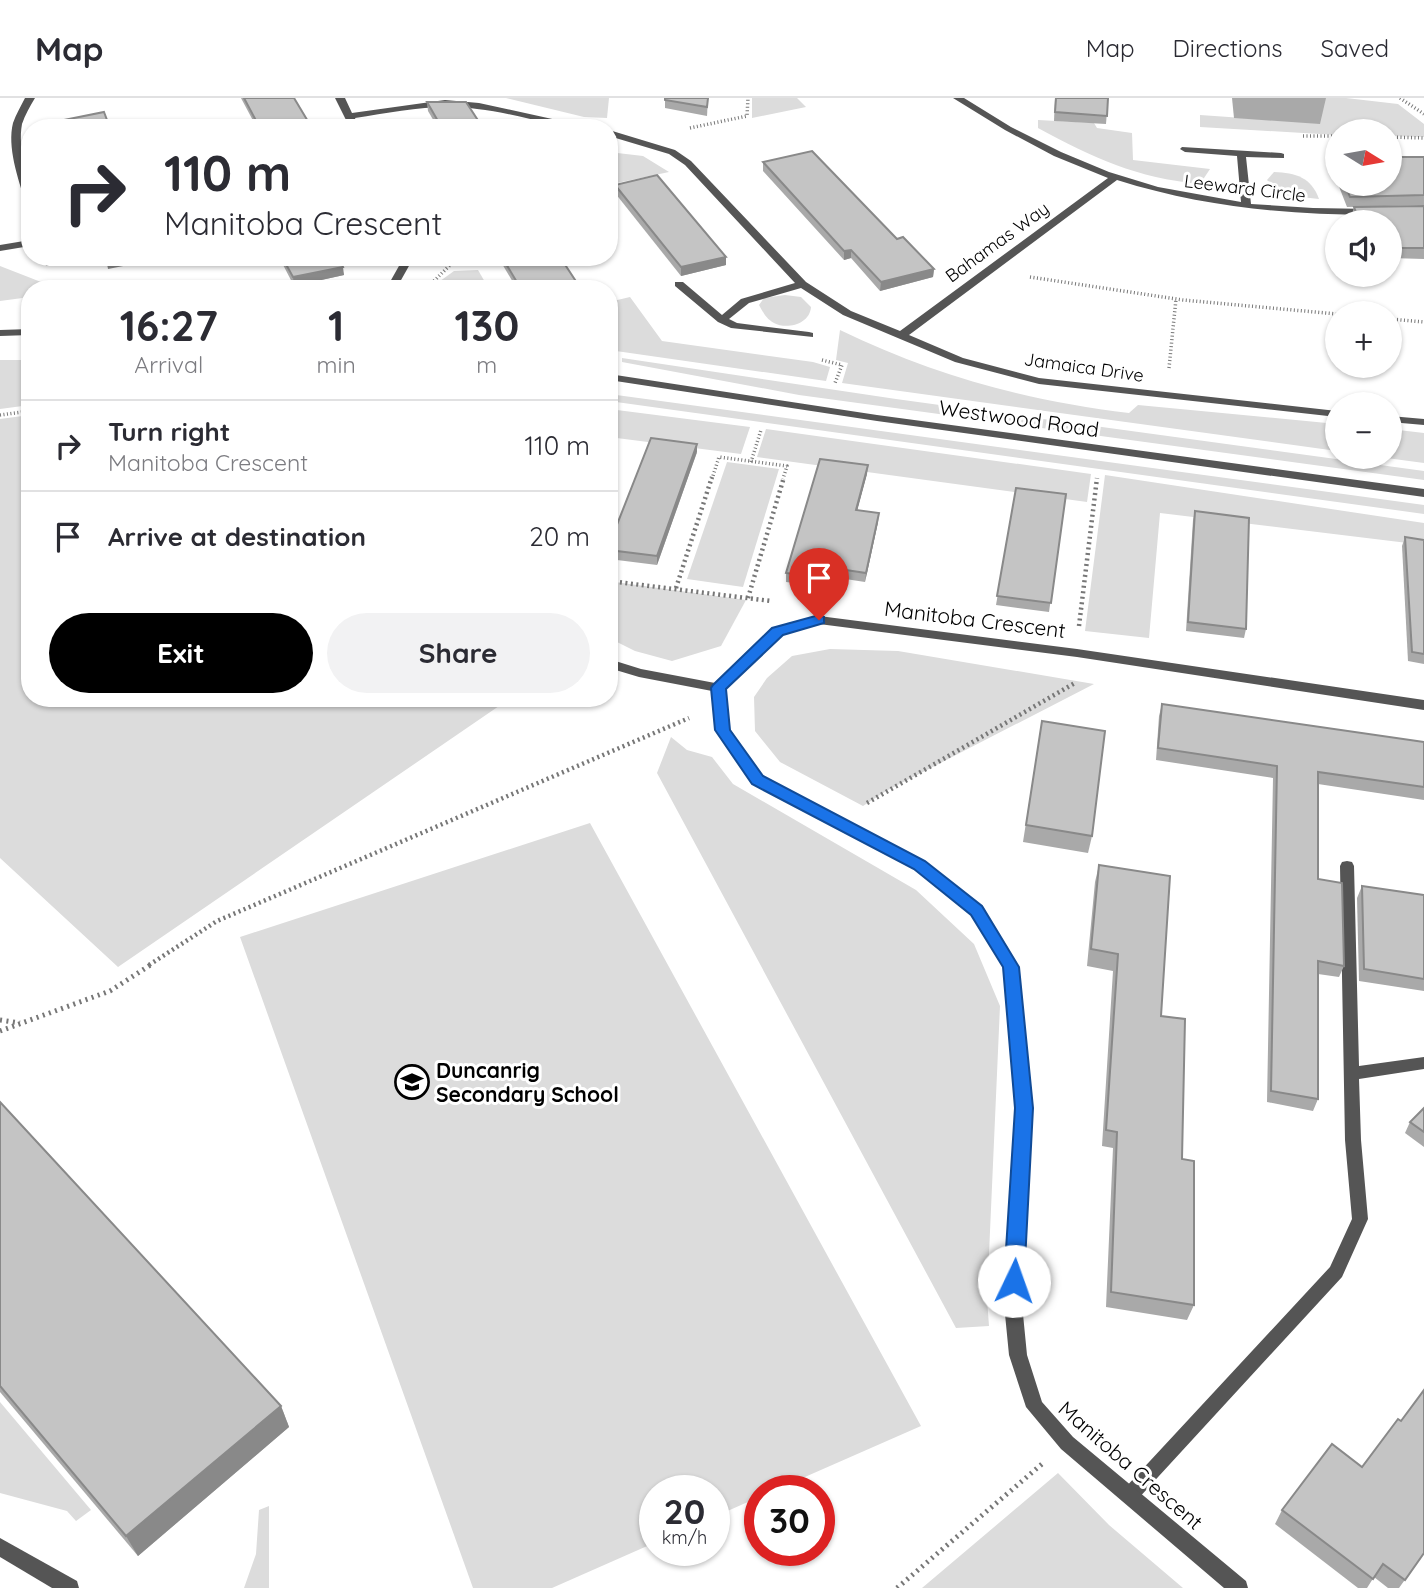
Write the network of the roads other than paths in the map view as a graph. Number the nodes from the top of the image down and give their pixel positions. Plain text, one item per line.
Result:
1 (30, 98) edge
2 (340, 98) edge
3 (958, 98) edge
4 (348, 116) junction
5 (350, 119) edge
6 (544, 119) edge
7 (618, 135) edge
8 (1185, 149) dead end
9 (1241, 154) junction
10 (1280, 156) dead end
11 (21, 157) edge
12 (1114, 178) junction
13 (1246, 207) junction
14 (1325, 213) edge
15 (21, 244) edge
16 (0, 248) edge
17 (678, 284) dead end
18 (802, 284) junction
19 (722, 320) junction
20 (21, 332) edge
21 (0, 333) edge
22 (902, 334) junction
23 (809, 335) dead end
24 (618, 378) edge
25 (1325, 413) edge
26 (1402, 420) edge
27 (1424, 422) edge
28 (1424, 493) edge
29 (618, 666) edge
30 (718, 688) junction
31 (1424, 705) edge
32 (1347, 866) dead end
33 (1424, 1063) edge
34 (1351, 1074) junction
35 (1130, 1495) junction
36 (0, 1547) edge
37 (70, 1588) edge
38 (1239, 1588) edge

1 - 11 street
2 - 4 street
3 - 12 street, Leeward Circle
4 - 5 street
4 - 6 street
7 - 18 street, Jamaica Drive
8 - 9 street
9 - 10 street
9 - 13 street
12 - 13 street, Leeward Circle
12 - 22 street, Bahamas Way
13 - 14 street, Leeward Circle
15 - 16 street
17 - 19 street
18 - 19 street
18 - 22 street, Jamaica Drive
19 - 23 street
20 - 21 street
22 - 25 street, Jamaica Drive
24 - 28 street, Westwood Road
26 - 27 street
29 - 30 street
30 - 31 street, Manitoba Crescent
30 - 35 street, Manitoba Crescent
32 - 34 street
33 - 34 street
34 - 35 street
35 - 38 street, Manitoba Crescent
36 - 37 street

